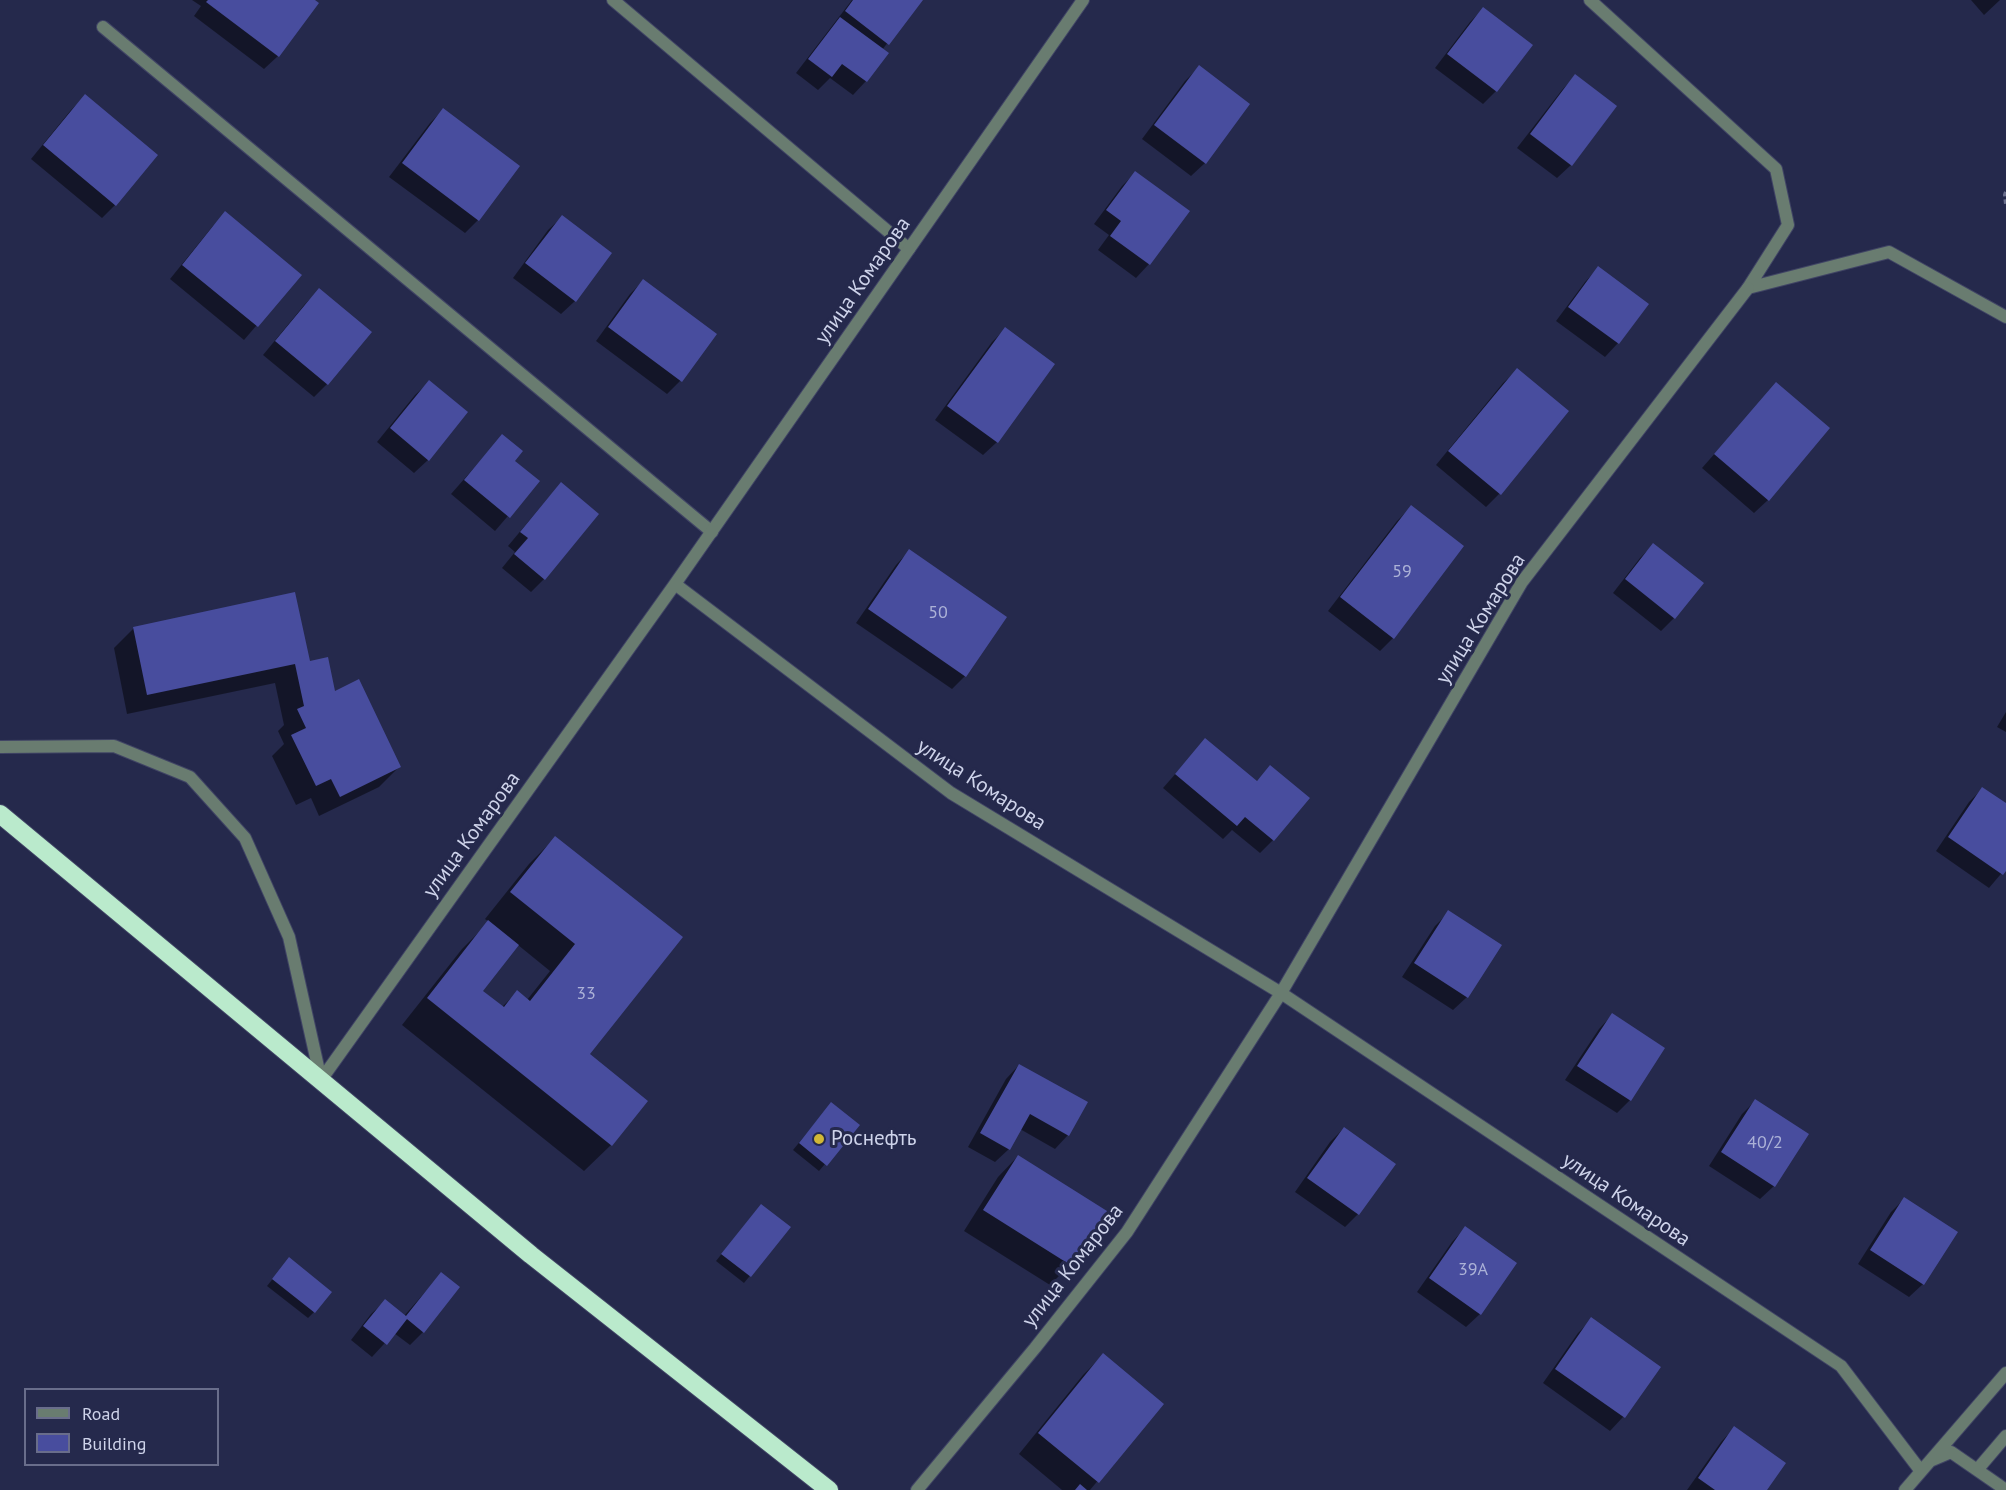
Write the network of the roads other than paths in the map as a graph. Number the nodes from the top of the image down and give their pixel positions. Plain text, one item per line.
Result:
1 (613, 0) edge
2 (1083, 0) edge
3 (1590, 0) edge
4 (103, 27) dead end
5 (909, 249) junction
6 (1748, 288) junction
7 (2006, 317) edge
8 (711, 532) junction
9 (675, 584) junction
10 (0, 747) edge
11 (0, 814) edge
12 (1281, 993) junction
13 (321, 1080) junction
14 (2006, 1372) edge
15 (2006, 1436) edge
16 (1923, 1467) junction
17 (1977, 1470) junction
18 (829, 1490) edge
19 (917, 1490) edge
20 (1905, 1490) edge
21 (2006, 1490) edge

1 - 5 street
2 - 5 street, улица Комарова
3 - 6 street, улица Комарова
4 - 8 street
5 - 8 street, улица Комарова
6 - 7 street
6 - 12 street, улица Комарова
8 - 9 street, улица Комарова
9 - 12 street, улица Комарова
9 - 13 street, улица Комарова
10 - 13 street
11 - 13 highway
12 - 16 street, улица Комарова
12 - 19 street, улица Комарова
13 - 18 highway
14 - 16 street
15 - 17 street
16 - 17 street
16 - 20 street
17 - 21 street

